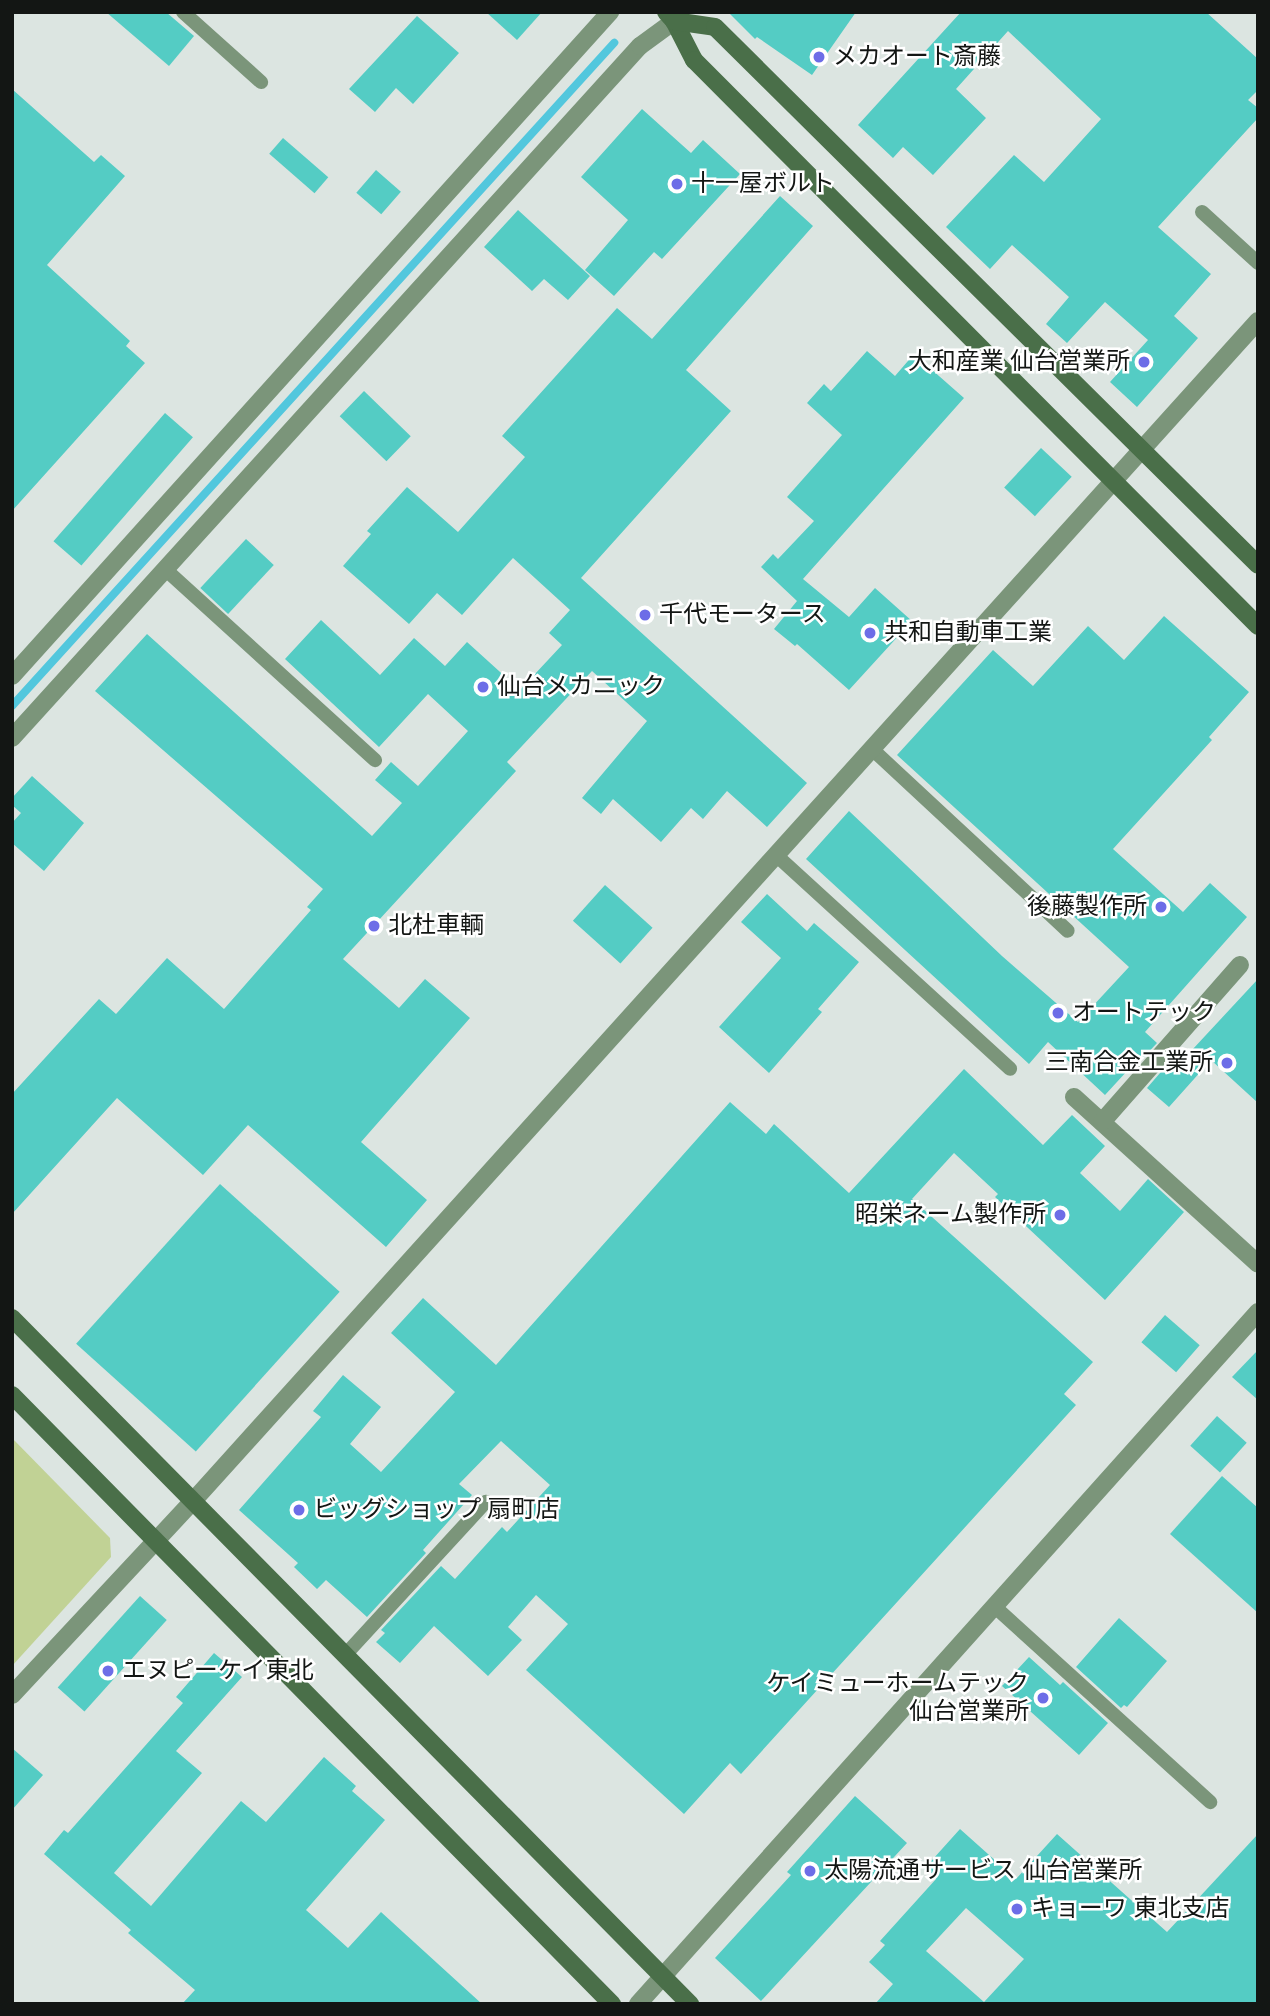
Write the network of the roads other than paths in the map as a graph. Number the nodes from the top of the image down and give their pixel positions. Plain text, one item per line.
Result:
1 (183, 12) edge
2 (610, 12) edge
3 (674, 15) edge
4 (261, 82) dead end
5 (1202, 212) dead end
6 (1258, 263) edge
7 (1258, 321) edge
8 (1142, 449) junction
9 (1113, 482) junction
10 (1258, 565) edge
11 (165, 569) junction
12 (1258, 626) edge
13 (12, 676) edge
14 (12, 738) edge
15 (872, 749) junction
16 (375, 760) dead end
17 (776, 855) junction
18 (1068, 931) dead end
19 (1240, 965) dead end
20 (1010, 1069) dead end
21 (1074, 1097) dead end
22 (1102, 1122) junction
23 (1258, 1264) edge
24 (1258, 1312) edge
25 (12, 1318) edge
26 (12, 1395) edge
27 (194, 1500) junction
28 (486, 1502) dead end
29 (156, 1538) junction
30 (994, 1606) junction
31 (346, 1654) junction
32 (12, 1695) edge
33 (1210, 1802) dead end
34 (663, 1977) junction
35 (612, 2004) edge
36 (638, 2004) edge
37 (690, 2004) edge

1 - 4 lane
2 - 13 street
3 - 8 street
3 - 9 street
3 - 11 street
5 - 6 lane
7 - 8 street
8 - 9 street
8 - 10 street
9 - 12 street
9 - 15 street
11 - 14 street
11 - 16 lane
15 - 17 street
15 - 18 lane
17 - 20 lane
17 - 27 street
19 - 22 street
21 - 22 street
22 - 23 street
24 - 30 street
25 - 27 street
26 - 29 street
27 - 29 street
27 - 31 street
28 - 31 lane
29 - 32 street
29 - 35 street
30 - 33 lane
30 - 34 street
31 - 34 street
34 - 36 street
34 - 37 street

